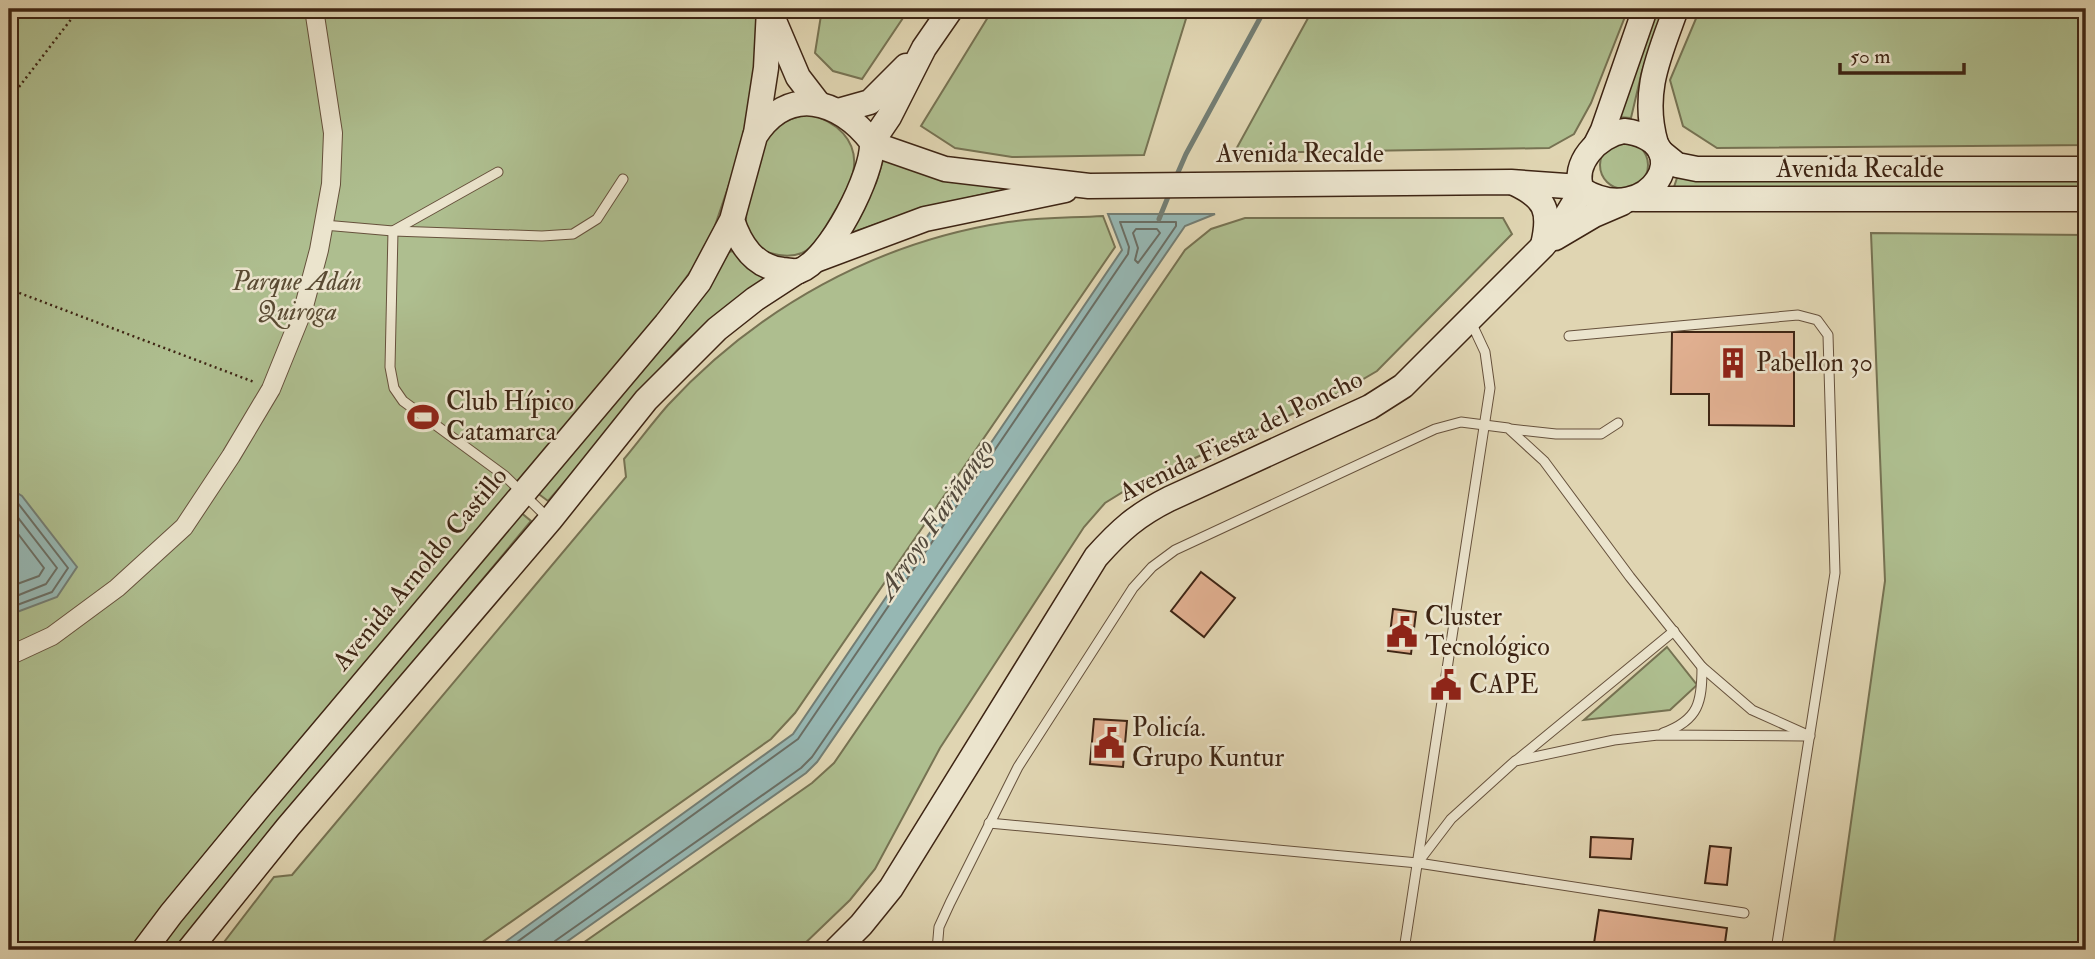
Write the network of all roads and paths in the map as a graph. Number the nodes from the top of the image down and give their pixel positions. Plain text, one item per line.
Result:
1 (79, 9) edge
2 (314, 9) edge
3 (951, 9) edge
4 (1645, 9) edge
5 (1676, 9) edge
6 (924, 48) junction
7 (9, 100) edge
8 (828, 107) junction
9 (755, 136) junction
10 (872, 143) junction
11 (1658, 148) junction
12 (1591, 150) junction
13 (2086, 170) edge
14 (498, 172) dead end
15 (624, 179) dead end
16 (1511, 182) junction
17 (1089, 186) junction
18 (1581, 189) junction
19 (2086, 199) edge
20 (1632, 200) junction
21 (732, 220) junction
22 (324, 225) junction
23 (393, 230) junction
24 (1543, 246) junction
25 (806, 266) junction
26 (9, 289) edge
27 (1469, 319) junction
28 (1569, 336) dead end
29 (271, 389) junction
30 (1618, 424) dead end
31 (1485, 425) junction
32 (1508, 428) junction
33 (522, 495) junction
34 (550, 520) junction
35 (1674, 631) junction
36 (9, 656) edge
37 (1702, 667) junction
38 (1658, 735) junction
39 (1810, 736) junction
40 (1515, 761) junction
41 (989, 823) junction
42 (1418, 863) junction
43 (1744, 913) dead end
44 (144, 950) edge
45 (189, 950) edge
46 (836, 950) edge
47 (937, 950) edge
48 (1404, 950) edge
49 (1776, 950) edge

1 - 7 path
2 - 22 street
3 - 6 main road
4 - 12 main road
5 - 11 main road
6 - 8 main road
6 - 10 main road
8 - 9 main road
8 - 9 main road
8 - 10 main road
9 - 21 main road
10 - 17 main road, Avenida Recalde
10 - 25 main road
11 - 12 main road
11 - 13 main road, Avenida Recalde
11 - 20 main road
12 - 16 main road, Avenida Recalde
12 - 18 main road
14 - 23 lane
15 - 23 lane
16 - 17 main road, Avenida Recalde
16 - 18 main road, Avenida Recalde
16 - 24 main road
17 - 25 main road, Avenida Recalde
18 - 20 main road
18 - 24 main road, Avenida Fiesta del Poncho
19 - 20 main road, Avenida Recalde
20 - 24 main road, Avenida Fiesta del Poncho
21 - 25 main road
21 - 33 main road, Avenida Arnoldo Castillo
22 - 23 lane
22 - 29 street
23 - 33 lane
24 - 27 main road, Avenida Fiesta del Poncho
25 - 34 main road
26 - 29 path
27 - 31 lane
27 - 46 main road, Avenida Fiesta del Poncho
28 - 39 lane
29 - 36 street
30 - 32 lane
31 - 32 lane
31 - 41 lane
31 - 42 lane
32 - 35 lane
33 - 34 lane
33 - 44 main road, Avenida Arnoldo Castillo
34 - 45 main road
35 - 37 lane
35 - 40 lane
37 - 38 lane
37 - 39 lane
38 - 39 lane
38 - 40 lane
39 - 49 lane
40 - 42 lane
41 - 42 lane
41 - 47 lane
42 - 43 lane
42 - 48 lane

